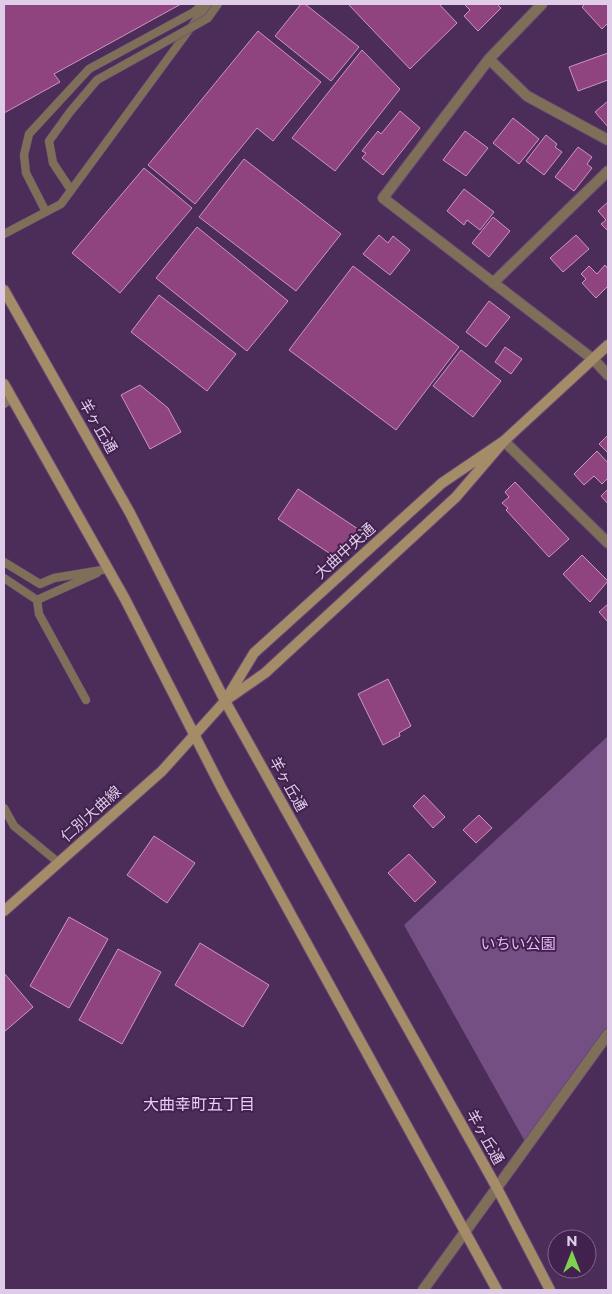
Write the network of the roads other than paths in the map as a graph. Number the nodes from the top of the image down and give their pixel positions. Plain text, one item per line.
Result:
1 (203, 4) edge
2 (208, 4) edge
3 (218, 4) edge
4 (542, 4) edge
5 (489, 59) junction
6 (608, 140) edge
7 (608, 171) edge
8 (71, 190) junction
9 (46, 212) junction
10 (4, 234) edge
11 (493, 283) junction
12 (4, 290) edge
13 (608, 345) edge
14 (594, 360) junction
15 (608, 375) edge
16 (4, 384) edge
17 (8, 401) edge
18 (504, 441) junction
19 (608, 543) edge
20 (4, 562) edge
21 (108, 569) junction
22 (4, 578) edge
23 (37, 600) junction
24 (86, 700) dead end
25 (225, 701) junction
26 (194, 735) junction
27 (4, 808) edge
28 (59, 862) junction
29 (4, 911) edge
30 (608, 1034) edge
31 (497, 1188) junction
32 (464, 1230) junction
33 (422, 1290) edge
34 (497, 1290) edge
35 (550, 1290) edge

1 - 9 lane
2 - 8 lane
3 - 8 lane, bridge
4 - 5 street
5 - 6 street
5 - 11 street
7 - 11 street
8 - 9 lane
9 - 10 lane
11 - 14 street
12 - 25 main road, 羊ヶ丘通
13 - 14 main road, 大曲中央通
14 - 15 street
14 - 18 main road, 大曲中央通
16 - 17 main road
17 - 21 main road
18 - 19 street
18 - 25 main road, 大曲中央通
18 - 25 main road, 大曲中央通
20 - 21 lane
21 - 23 lane
21 - 26 main road
22 - 23 lane
23 - 24 lane
25 - 26 main road, 大曲中央通
25 - 31 main road, 羊ヶ丘通
26 - 28 main road, 仁別大曲線
26 - 32 main road
27 - 28 lane
28 - 29 main road, 仁別大曲線
30 - 31 street
31 - 32 street
31 - 35 main road, 羊ヶ丘通
32 - 33 street
32 - 34 main road

